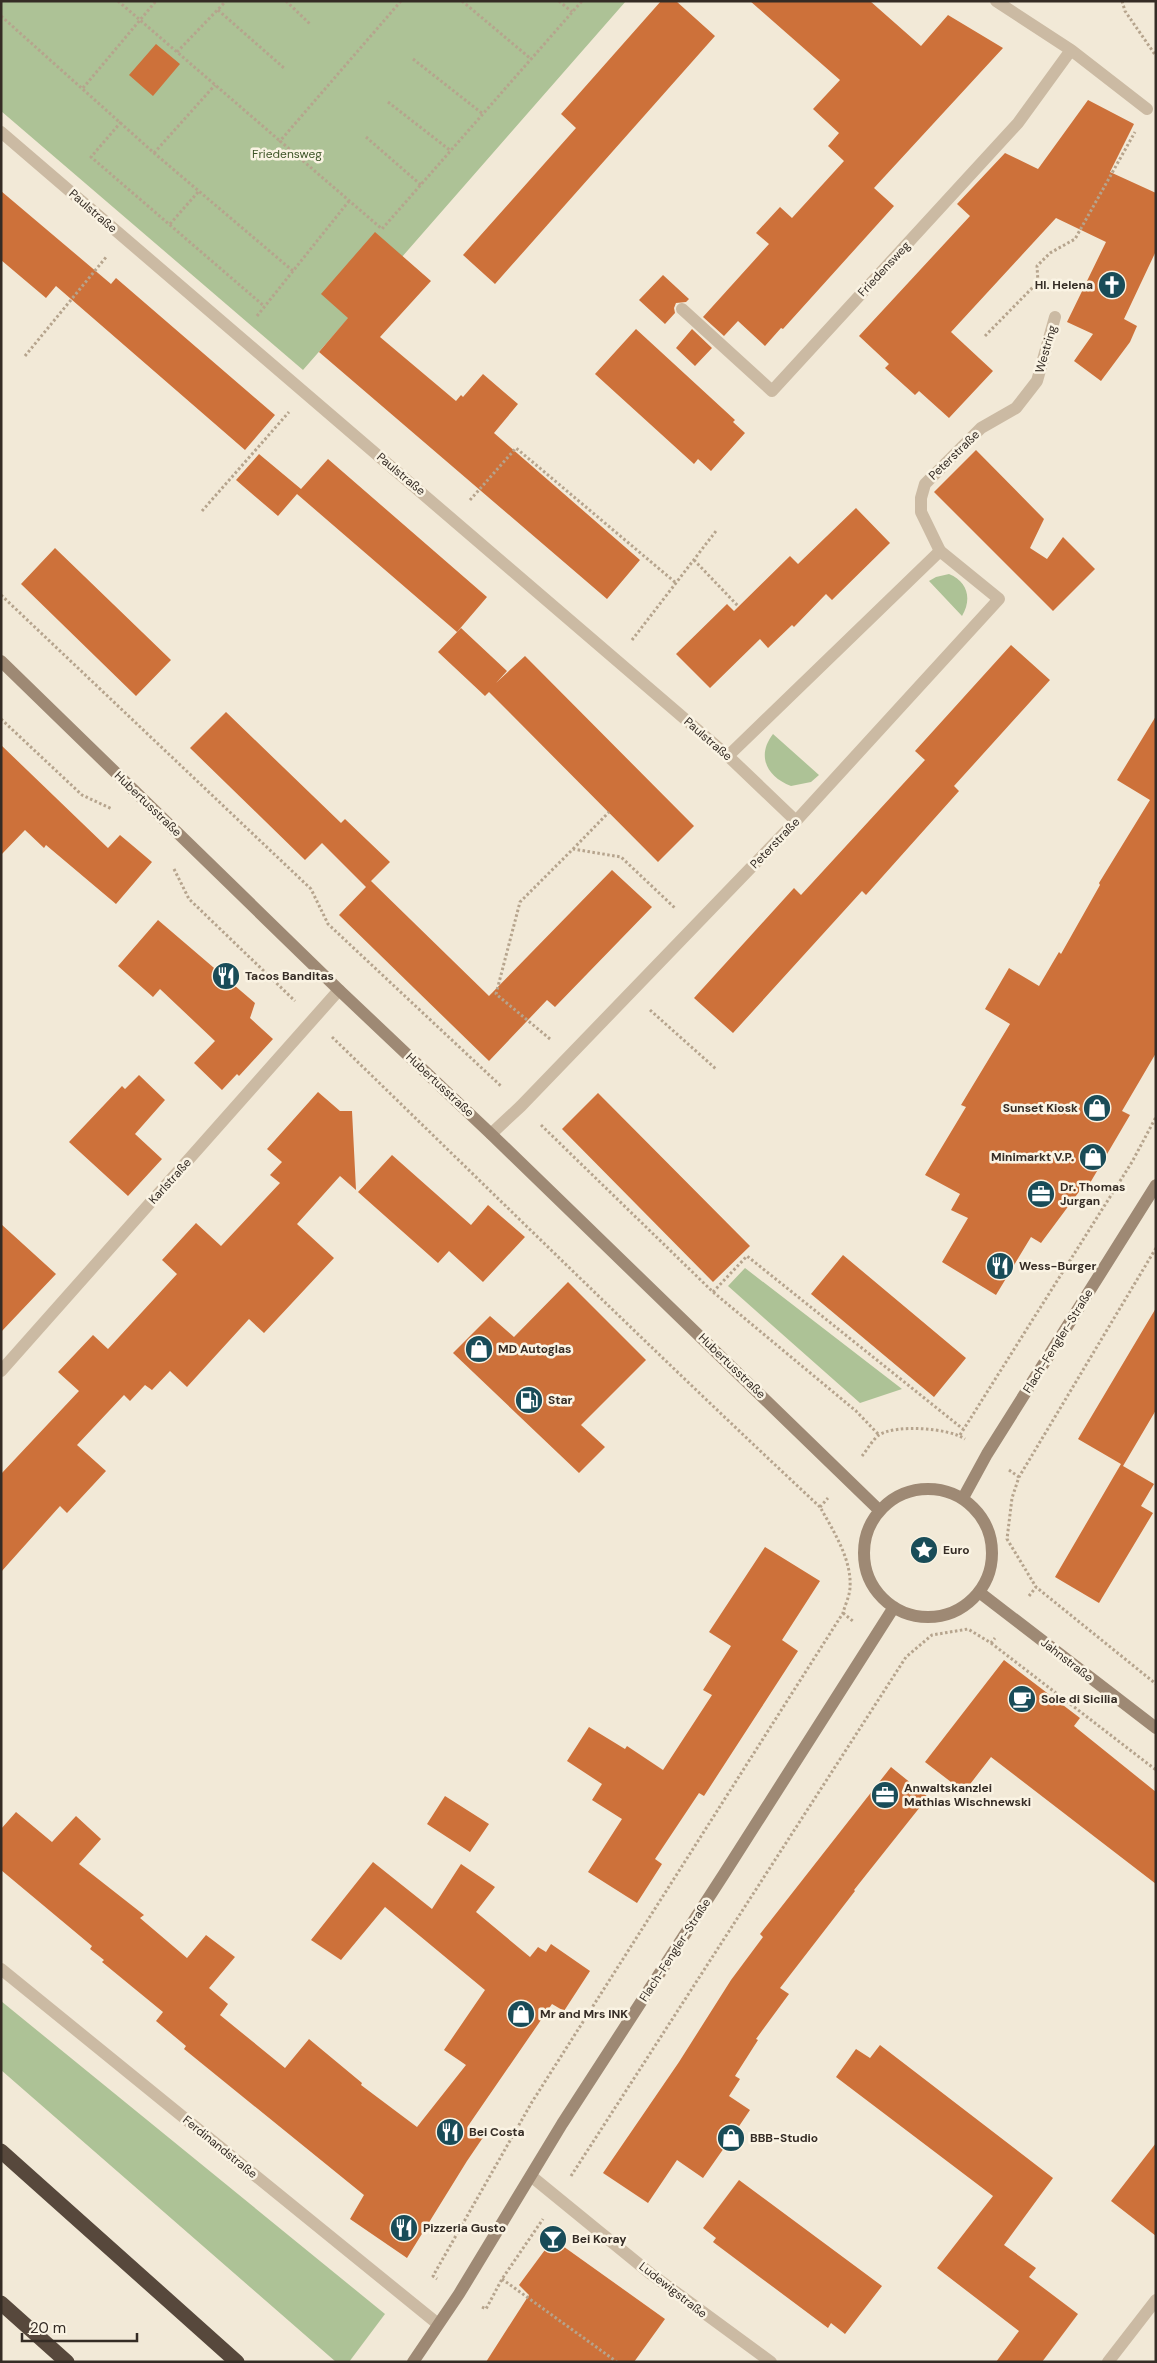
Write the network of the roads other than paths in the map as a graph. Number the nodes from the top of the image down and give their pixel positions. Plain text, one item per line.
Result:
1 (996, 1) edge
2 (1071, 50) junction
3 (1147, 109) road end
4 (1, 132) edge
5 (682, 309) dead end
6 (1055, 317) dead end
7 (1037, 381) joint
8 (940, 551) junction
9 (1, 661) edge
10 (728, 756) junction
11 (796, 821) junction
12 (339, 990) junction
13 (491, 1134) junction
14 (1156, 1185) edge
15 (1, 1371) edge
16 (963, 1498) junction
17 (878, 1510) junction
18 (979, 1592) junction
19 (894, 1608) junction
20 (1156, 1728) edge
21 (1, 1969) edge
22 (1, 2151) edge
23 (532, 2176) junction
24 (1156, 2300) edge
25 (1, 2303) edge
26 (438, 2324) junction
27 (67, 2362) edge
28 (237, 2362) edge
29 (413, 2362) edge
30 (771, 2362) edge
31 (1108, 2362) edge

1 - 2 street
2 - 3 street
2 - 5 street, Friedensweg
4 - 10 street, Paulstraße
6 - 7 street, Westring
7 - 8 street, Peterstraße
8 - 10 street
8 - 11 street, Peterstraße
9 - 12 street, Hubertusstraße
10 - 11 street, Paulstraße
11 - 13 street, Peterstraße
12 - 13 street, Hubertusstraße
12 - 15 street, Karlstraße
13 - 17 street, Hubertusstraße
14 - 16 street, Flach-Fengler-Straße
16 - 17 street
16 - 18 street
17 - 19 street
18 - 19 street
18 - 20 street, Jahnstraße
19 - 23 street, Flach-Fengler-Straße
21 - 26 street, Ferdinandstraße
22 - 28 highway
23 - 26 street, Flach-Fengler-Straße
23 - 30 street, Ludewigstraße
24 - 31 street
25 - 27 highway
26 - 29 street, Flach-Fengler-Straße

